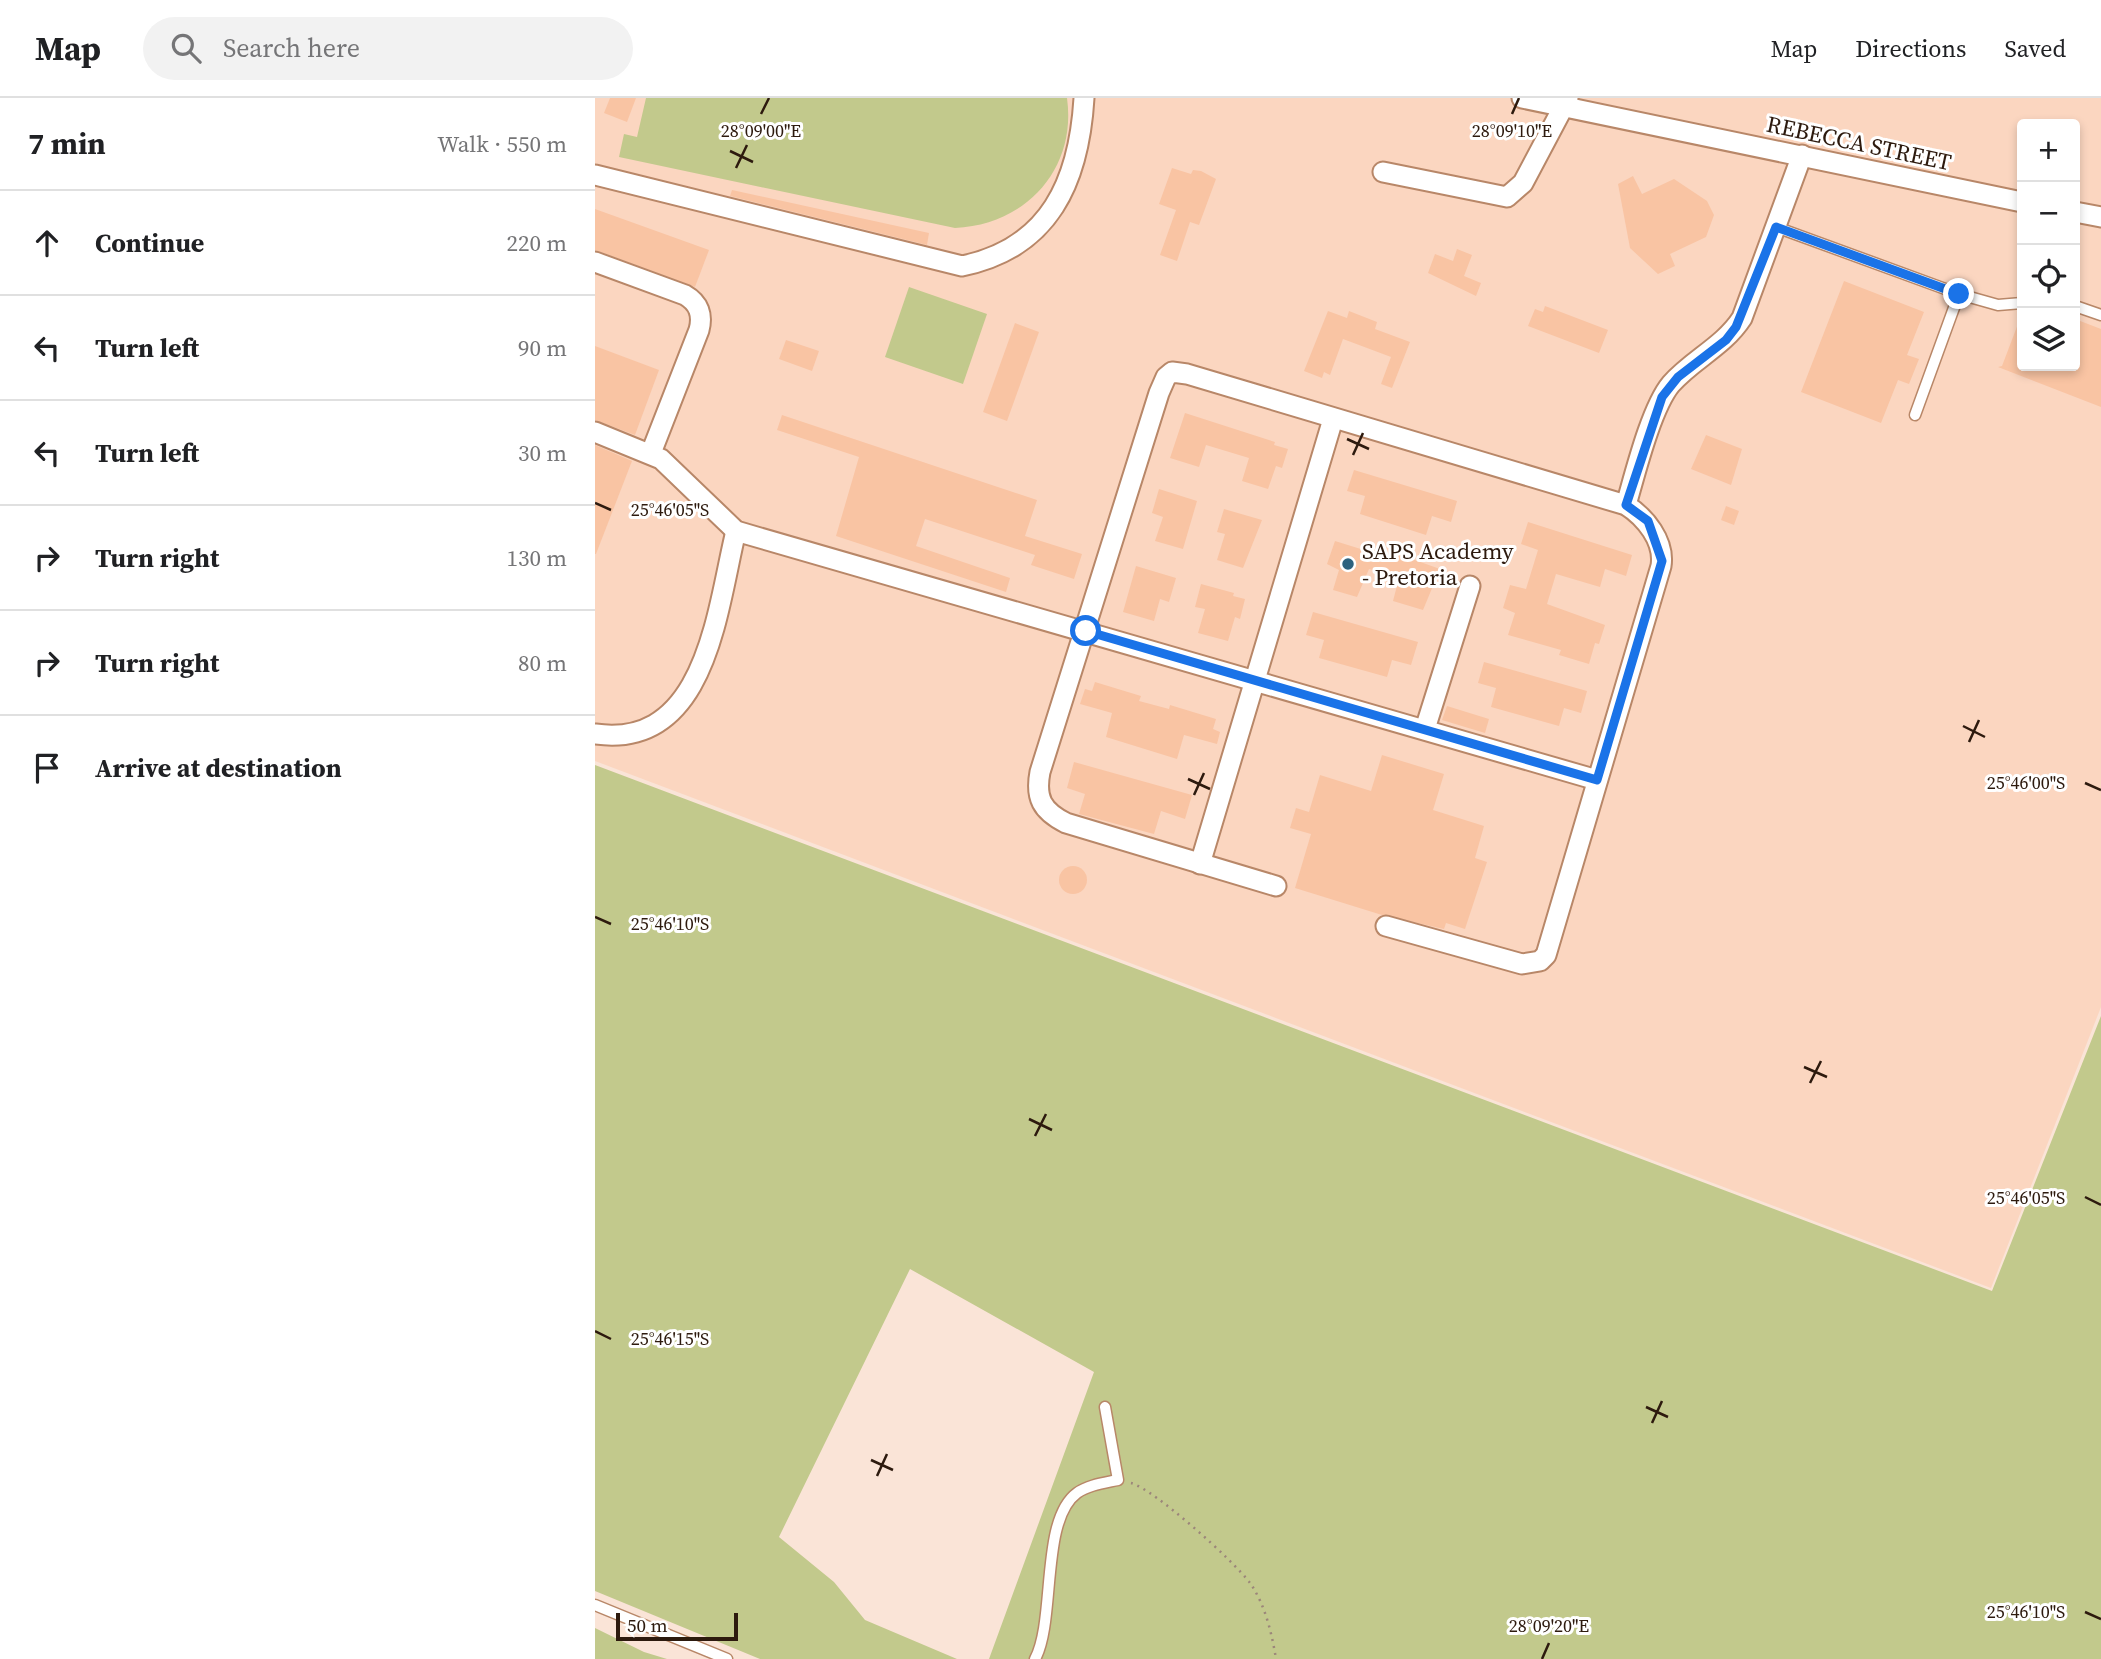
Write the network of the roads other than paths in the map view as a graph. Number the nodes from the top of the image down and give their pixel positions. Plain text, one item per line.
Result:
1 (1083, 98) edge
2 (1522, 98) edge
3 (1566, 102) edge
4 (1802, 155) junction
5 (1383, 172) dead end
6 (595, 175) edge
7 (2017, 201) edge
8 (2080, 213) edge
9 (2101, 217) edge
10 (1776, 227) junction
11 (595, 262) edge
12 (1959, 294) junction
13 (2017, 303) edge
14 (2080, 308) edge
15 (2101, 315) edge
16 (1915, 415) dead end
17 (1333, 419) junction
18 (595, 432) edge
19 (651, 453) junction
20 (1626, 505) junction
21 (736, 531) junction
22 (1470, 586) dead end
23 (1086, 631) junction
24 (1254, 679) junction
25 (1425, 729) junction
26 (595, 734) edge
27 (1597, 780) junction
28 (1200, 864) junction
29 (1276, 886) dead end
30 (1386, 926) dead end
31 (1105, 1406) dead end
32 (595, 1605) edge
33 (727, 1659) edge
34 (1035, 1659) edge

1 - 6 street
2 - 3 street, REBECCA STREET
3 - 4 street, REBECCA STREET
3 - 5 street
4 - 7 street, REBECCA STREET
4 - 10 street
8 - 9 street
10 - 12 lane
10 - 20 street
11 - 19 street
12 - 13 lane
12 - 16 lane
14 - 15 lane
17 - 20 street
17 - 23 street
17 - 24 street
18 - 19 street
19 - 21 street
20 - 27 street
21 - 23 street
21 - 26 street
22 - 25 street
23 - 24 street
23 - 28 street
24 - 25 street
24 - 28 street
25 - 27 street
27 - 30 street
28 - 29 street
31 - 34 lane
32 - 33 lane

